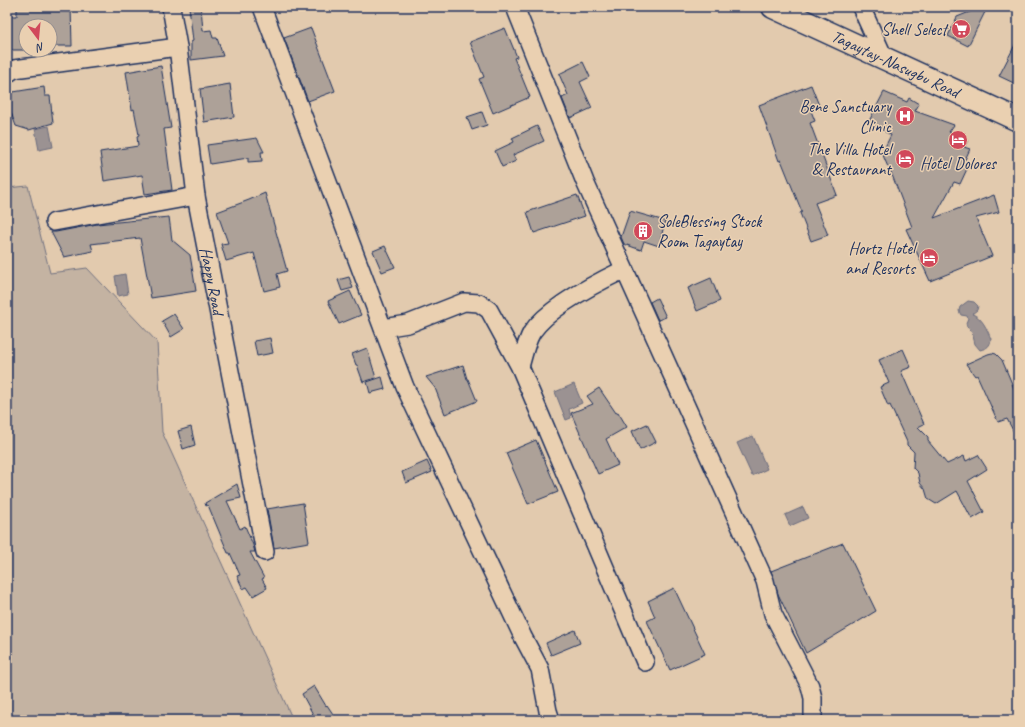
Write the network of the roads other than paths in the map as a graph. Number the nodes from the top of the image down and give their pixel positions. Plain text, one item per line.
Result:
1 (171, 7) edge
2 (262, 7) edge
3 (514, 7) edge
4 (773, 7) edge
5 (861, 7) edge
6 (178, 47) junction
7 (885, 60) junction
8 (7, 74) edge
9 (1018, 120) edge
10 (196, 196) junction
11 (54, 222) dead end
12 (623, 270) junction
13 (383, 328) junction
14 (520, 367) junction
15 (265, 552) dead end
16 (645, 662) dead end
17 (551, 720) edge
18 (813, 720) edge

1 - 6 street, Happy Road
2 - 13 street
3 - 12 street
4 - 7 main road, Tagaytay-Nasugbu Road
5 - 7 street
6 - 8 street
6 - 10 street, Happy Road
7 - 9 main road, Tagaytay-Nasugbu Road
10 - 11 street
10 - 15 street, Happy Road
12 - 14 street
12 - 18 street
13 - 14 street
13 - 17 street
14 - 16 street

